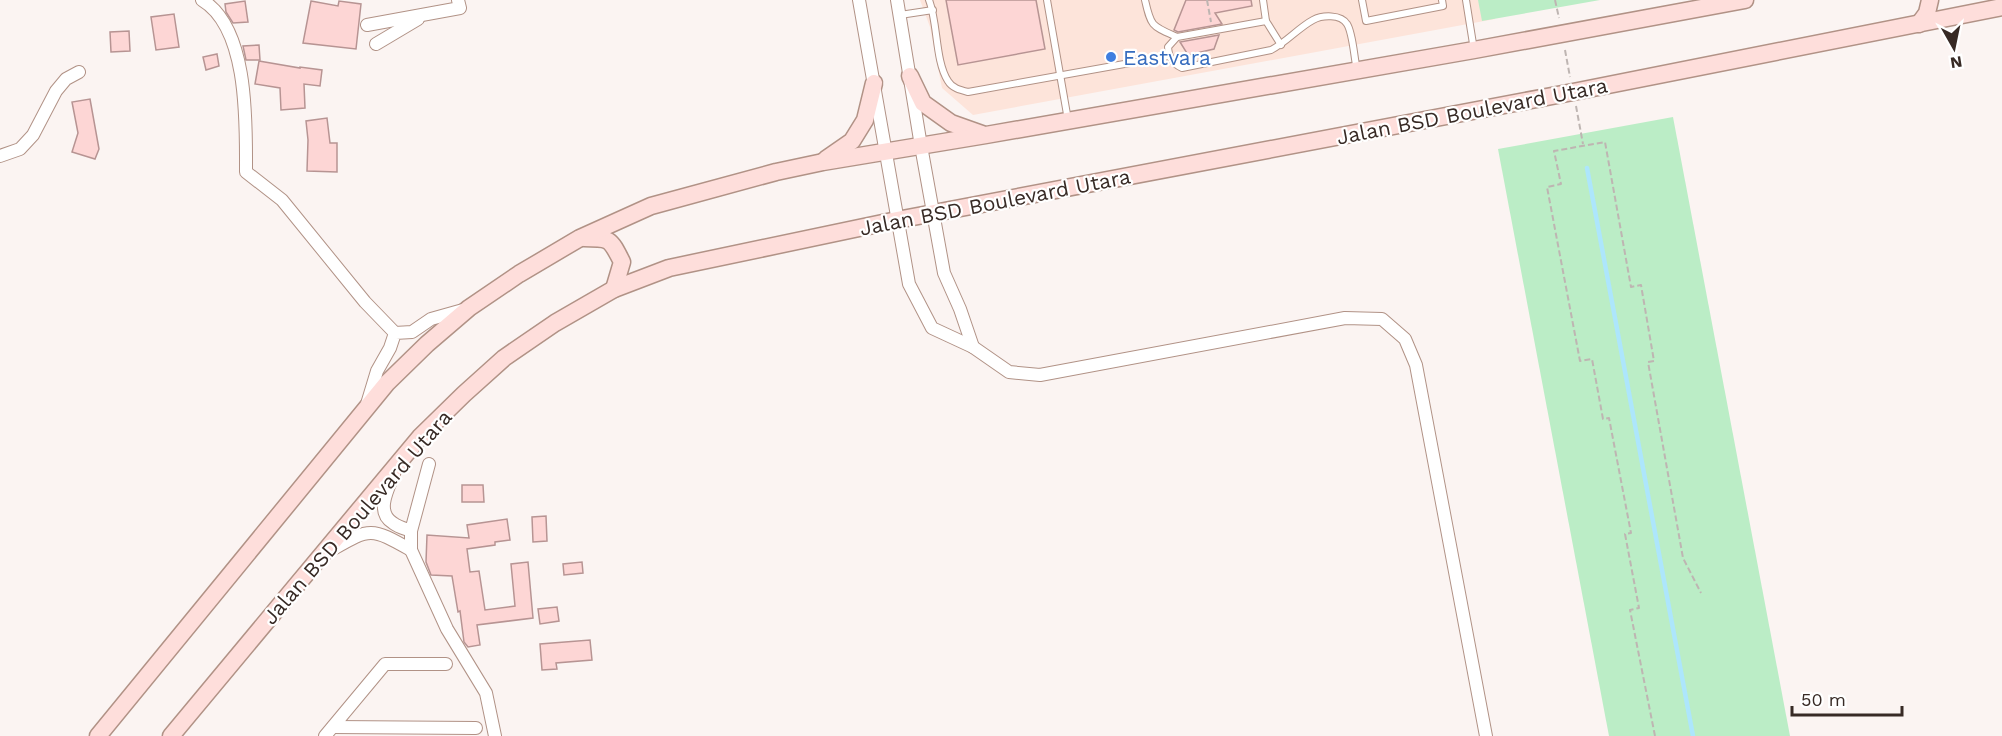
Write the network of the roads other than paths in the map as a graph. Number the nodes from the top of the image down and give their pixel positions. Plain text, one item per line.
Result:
1 (202, 0) edge
2 (458, 0) edge
3 (859, 0) edge
4 (897, 0) edge
5 (929, 0) edge
6 (1047, 0) edge
7 (1145, 0) edge
8 (1263, 0) edge
9 (1362, 0) edge
10 (1442, 0) edge
11 (1466, 0) edge
12 (1745, 0) edge
13 (1930, 0) edge
14 (933, 10) junction
15 (1997, 10) edge
16 (424, 15) junction
17 (900, 15) junction
18 (1266, 21) junction
19 (1919, 24) junction
20 (367, 25) dead end
21 (1177, 37) junction
22 (376, 44) dead end
23 (1281, 45) junction
24 (1474, 50) junction
25 (1169, 56) junction
26 (1357, 70) junction
27 (79, 72) dead end
28 (910, 76) junction
29 (1060, 76) junction
30 (874, 84) junction
31 (1068, 121) junction
32 (986, 135) junction
33 (921, 146) junction
34 (885, 152) junction
35 (0, 156) edge
36 (823, 162) junction
37 (933, 213) junction
38 (897, 220) junction
39 (580, 238) junction
40 (614, 289) junction
41 (469, 308) junction
42 (395, 333) junction
43 (973, 347) junction
44 (366, 408) junction
45 (400, 462) junction
46 (429, 464) dead end
47 (411, 531) junction
48 (411, 550) junction
49 (321, 556) junction
50 (446, 664) dead end
51 (476, 728) dead end
52 (329, 731) edge
53 (98, 736) edge
54 (171, 736) edge
55 (495, 736) edge
56 (1486, 736) edge

1 - 42 street
2 - 16 street
3 - 30 street
4 - 17 street
5 - 14 lane
6 - 29 lane
7 - 21 lane
8 - 18 lane
9 - 10 lane
11 - 24 lane
12 - 24 main road
13 - 19 main road
14 - 17 lane
14 - 29 lane
15 - 19 main road, Jalan BSD Boulevard Utara
16 - 20 street
16 - 22 street
17 - 28 street
18 - 21 lane
18 - 23 lane
19 - 37 main road, Jalan BSD Boulevard Utara
21 - 25 lane
23 - 25 lane
23 - 26 lane
24 - 26 main road
25 - 29 lane
26 - 31 main road
27 - 35 street
28 - 32 main road
28 - 33 street
29 - 31 lane
30 - 34 street
30 - 36 main road
31 - 32 main road
32 - 33 main road
33 - 34 main road
33 - 37 street
34 - 36 main road
34 - 38 street
36 - 39 main road
37 - 38 main road, Jalan BSD Boulevard Utara
37 - 43 street
38 - 40 main road, Jalan BSD Boulevard Utara
38 - 43 street
39 - 40 main road
39 - 41 main road
40 - 45 main road, Jalan BSD Boulevard Utara
41 - 42 street
41 - 44 main road
42 - 44 street
43 - 56 street
44 - 53 main road
45 - 47 street
45 - 49 main road, Jalan BSD Boulevard Utara
46 - 47 street
47 - 48 street
48 - 49 street
48 - 55 street
49 - 54 main road, Jalan BSD Boulevard Utara
50 - 52 street
51 - 52 street

